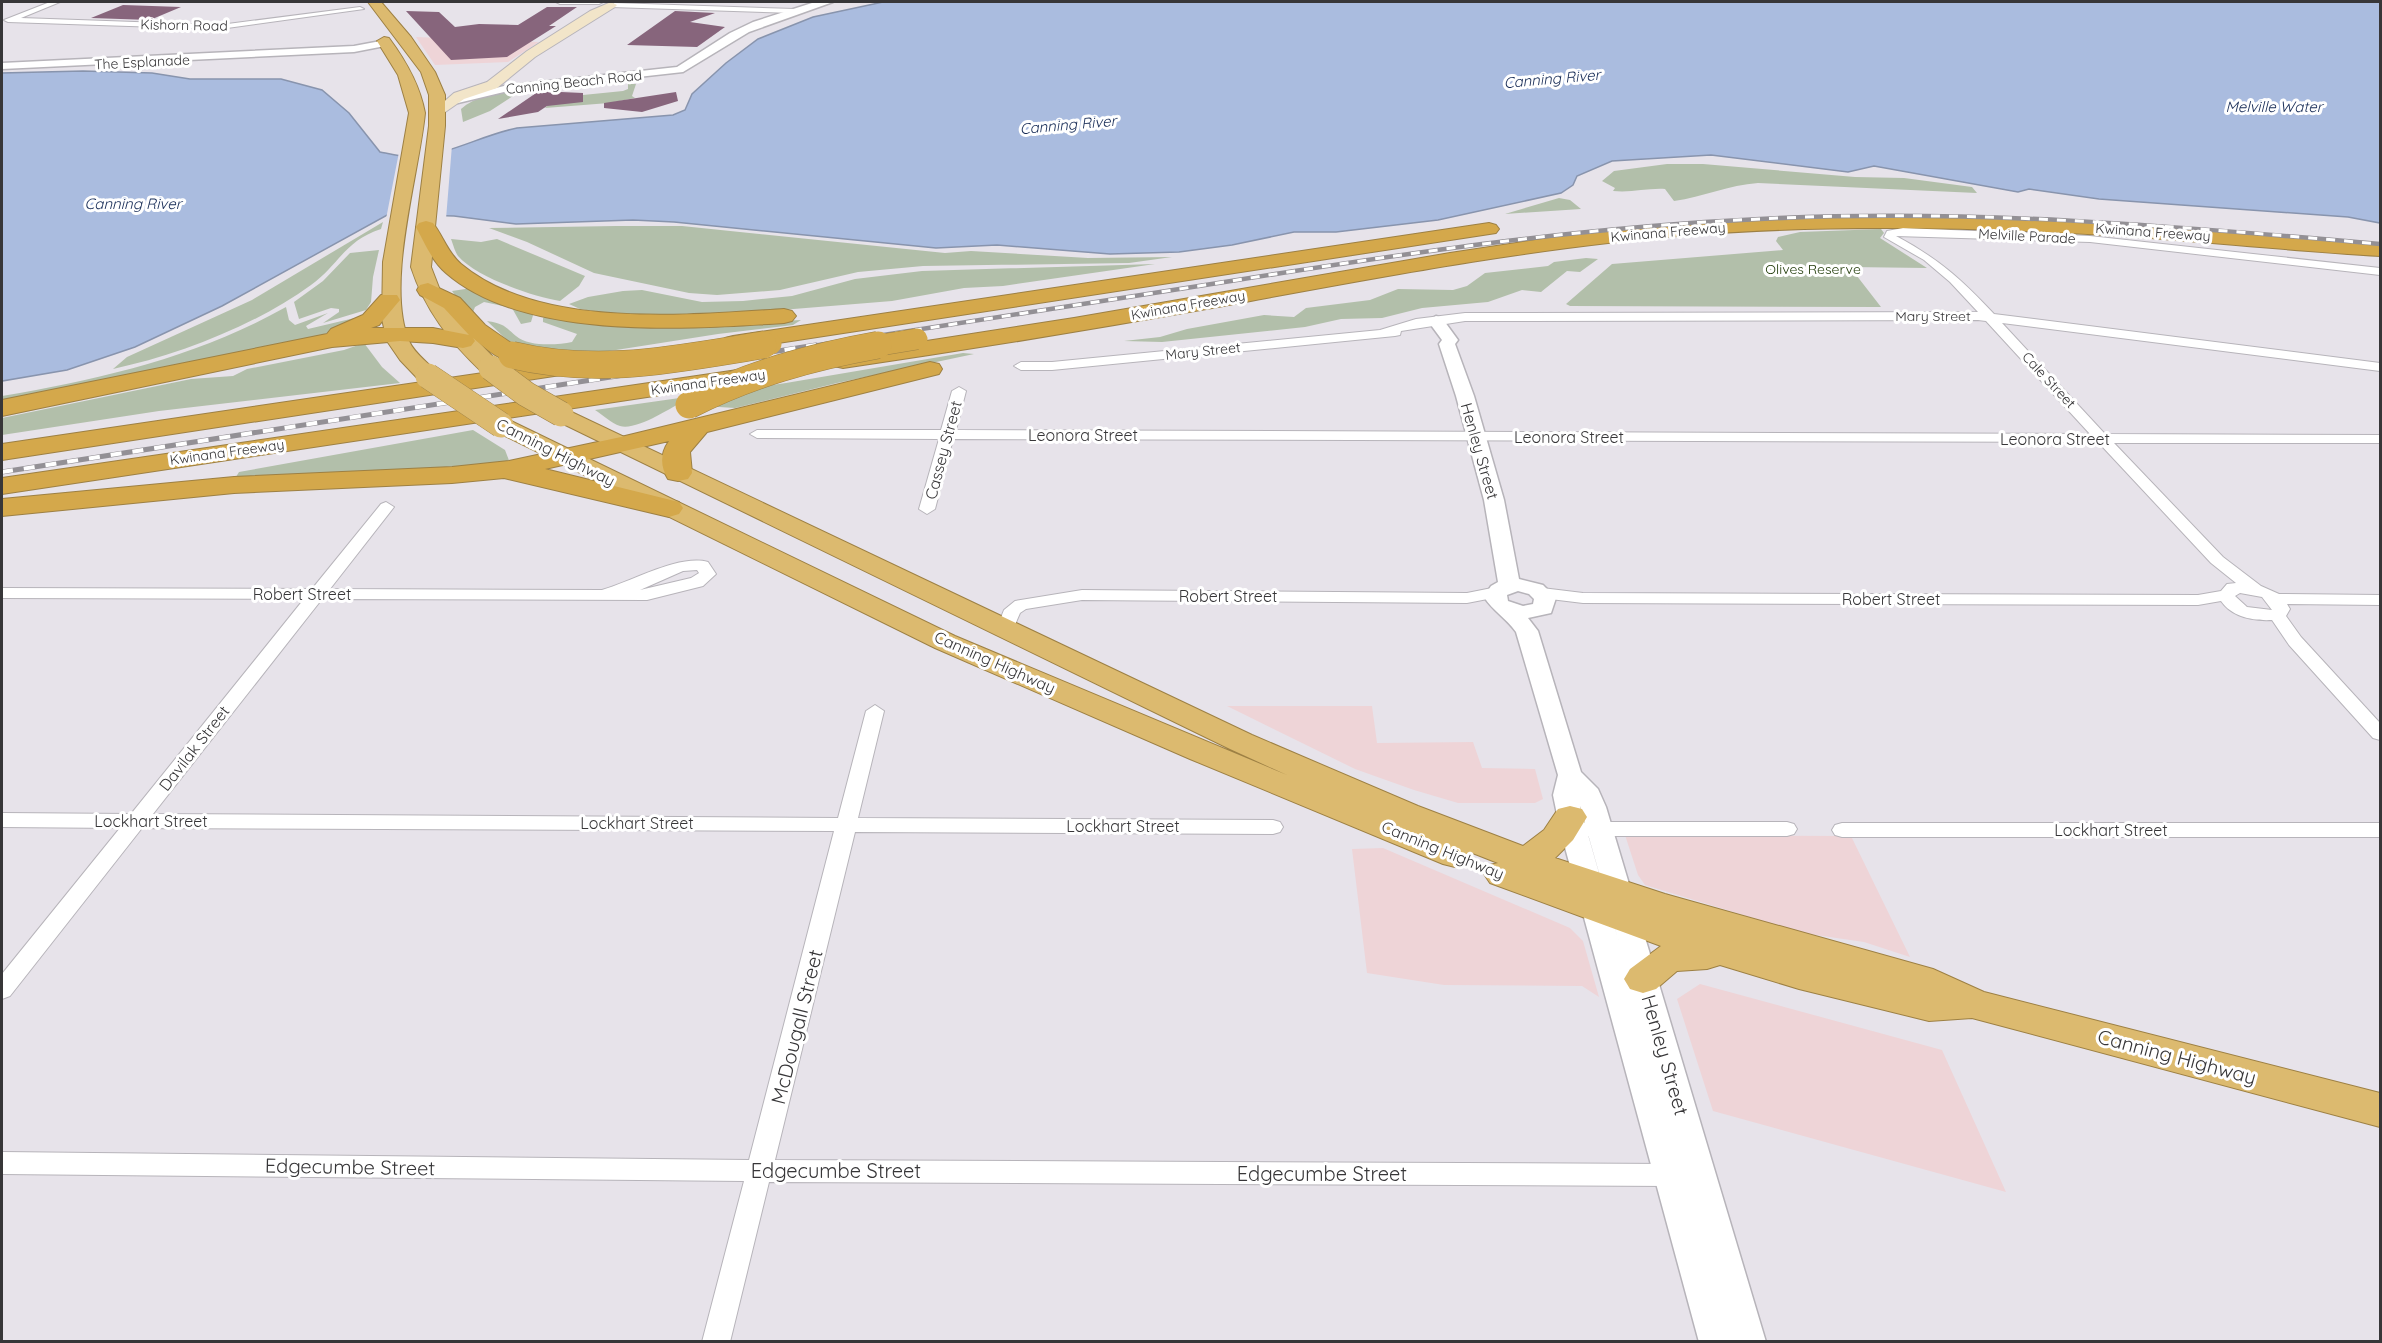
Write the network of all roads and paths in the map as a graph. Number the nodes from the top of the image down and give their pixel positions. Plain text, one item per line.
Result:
1 (56, 2) edge
2 (374, 2) edge
3 (560, 2) edge
4 (586, 2) edge
5 (828, 2) edge
6 (607, 4) edge
7 (736, 4) edge
8 (795, 11) junction
9 (364, 14) edge
10 (5, 21) edge
11 (386, 43) junction
12 (282, 53) junction
13 (531, 54) junction
14 (396, 58) junction
15 (693, 62) junction
16 (2, 66) edge
17 (496, 82) junction
18 (436, 95) junction
19 (454, 100) junction
20 (416, 103) junction
21 (438, 113) junction
22 (1761, 205) dead end
23 (426, 227) junction
24 (1510, 227) dead end
25 (1487, 230) junction
26 (1924, 232) junction
27 (2380, 234) edge
28 (2380, 250) edge
29 (2380, 271) edge
30 (1356, 275) junction
31 (1147, 279) junction
32 (1954, 279) junction
33 (428, 290) junction
34 (1254, 293) junction
35 (389, 300) junction
36 (1992, 318) junction
37 (1433, 324) junction
38 (396, 334) junction
39 (463, 342) junction
40 (306, 346) junction
41 (1021, 366) dead end
42 (2380, 368) edge
43 (959, 391) dead end
44 (368, 397) junction
45 (2, 408) edge
46 (694, 415) junction
47 (499, 419) junction
48 (757, 434) dead end
49 (947, 434) junction
50 (1476, 437) junction
51 (2103, 439) junction
52 (2380, 439) edge
53 (2, 441) edge
54 (614, 441) junction
55 (2, 452) edge
56 (564, 457) junction
57 (485, 472) junction
58 (678, 473) junction
59 (2, 486) edge
60 (2, 501) edge
61 (386, 507) dead end
62 (2, 508) edge
63 (669, 508) junction
64 (927, 509) dead end
65 (2217, 560) junction
66 (669, 571) junction
67 (673, 589) junction
68 (2256, 590) junction
69 (2229, 592) junction
70 (2, 593) edge
71 (316, 593) junction
72 (602, 595) junction
73 (2198, 600) junction
74 (2380, 600) edge
75 (1521, 603) junction
76 (2277, 607) junction
77 (2250, 612) junction
78 (1005, 630) junction
79 (2295, 641) junction
80 (875, 711) dead end
81 (2380, 734) edge
82 (2, 820) edge
83 (136, 821) junction
84 (848, 824) junction
85 (1581, 825) junction
86 (1273, 827) dead end
87 (1787, 830) dead end
88 (1842, 830) dead end
89 (2380, 831) edge
90 (1522, 859) junction
91 (1607, 901) junction
92 (1734, 956) junction
93 (1643, 979) junction
94 (2, 990) edge
95 (1974, 1004) junction
96 (2380, 1110) edge
97 (2, 1163) edge
98 (760, 1171) junction
99 (1671, 1175) junction
100 (716, 1341) edge
101 (1717, 1341) edge
102 (1749, 1341) edge

1 - 10 street
2 - 18 highway, Canning Highway
3 - 4 street
4 - 6 street
5 - 8 street, Canning Beach Road
6 - 7 street
6 - 13 main road
7 - 8 street
8 - 15 street, Canning Beach Road
9 - 10 street, Kishorn Road
9 - 11 highway, Canning Highway
11 - 12 street, The Esplanade
11 - 14 highway, Canning Highway
12 - 14 street, The Esplanade
12 - 16 street, The Esplanade
13 - 17 main road
13 - 18 main road
14 - 20 highway, Canning Highway
15 - 17 street, Canning Beach Road
15 - 19 street, Canning Beach Road
17 - 19 main road
18 - 20 main road
18 - 21 highway, Canning Highway
19 - 21 main road
20 - 35 highway, Canning Highway
21 - 23 highway, Canning Highway
22 - 27 highway, Kwinana Freeway
23 - 25 highway
23 - 33 highway, Canning Highway
24 - 25 highway, Kwinana Freeway
25 - 31 highway, Kwinana Freeway
26 - 29 street, Melville Parade
26 - 32 street, Cale Street
26 - 32 street, Cale Street
28 - 30 highway, Kwinana Freeway
30 - 34 highway, Kwinana Freeway
30 - 46 highway
31 - 33 highway, bridge
31 - 44 highway, Kwinana Freeway
32 - 36 street, Cale Street
33 - 39 highway, Canning Highway
34 - 46 highway, bridge
34 - 47 highway, Kwinana Freeway
35 - 38 highway, Canning Highway
35 - 40 highway
36 - 37 street, Mary Street
36 - 42 street, Mary Street
36 - 51 street, Cale Street
37 - 41 street, Mary Street
37 - 50 street, Henley Street
38 - 39 highway
38 - 40 highway
38 - 47 highway, Canning Highway, bridge
39 - 54 highway, Canning Highway, bridge
40 - 45 highway
43 - 49 street, Cassey Street
44 - 53 highway
44 - 55 highway, Kwinana Freeway
46 - 54 highway
46 - 58 highway
47 - 56 highway, Canning Highway
47 - 59 highway, Kwinana Freeway
47 - 60 highway
48 - 49 street, Leonora Street
49 - 50 street, Leonora Street
49 - 64 street, Cassey Street
50 - 51 street, Leonora Street
50 - 75 street, Henley Street
51 - 52 street, Leonora Street
51 - 65 street, Cale Street
54 - 56 highway
54 - 58 highway, Canning Highway
56 - 57 highway
56 - 63 highway, Canning Highway
57 - 62 highway
57 - 63 highway
58 - 78 highway, Canning Highway
61 - 71 street, Davilak Street
63 - 91 highway, Canning Highway
65 - 68 street, Cale Street
65 - 69 street, Cale Street
66 - 67 street
66 - 67 street, Robert Street
66 - 72 street, Robert Street
67 - 72 street, Robert Street
68 - 69 street, Robert Street
68 - 76 street
69 - 73 street, Robert Street
69 - 77 street, Cale Street
70 - 71 street, Robert Street
71 - 72 street, Robert Street
71 - 83 street, Davilak Street
73 - 75 street, Robert Street
73 - 77 street, Robert Street
74 - 76 street
75 - 78 street, Robert Street
75 - 85 street, Henley Street
76 - 77 street
76 - 79 street
77 - 79 street
78 - 90 highway, Canning Highway
79 - 81 street
80 - 84 street, McDougall Street
82 - 83 street, Lockhart Street
83 - 84 street, Lockhart Street
83 - 94 street, Davilak Street
84 - 86 street, Lockhart Street
84 - 98 street, McDougall Street
85 - 87 street
85 - 90 highway
85 - 91 street, Henley Street
88 - 89 street, Lockhart Street
90 - 91 highway, Canning Highway
91 - 92 highway, Canning Highway
91 - 93 street, Henley Street
91 - 95 highway, Canning Highway
91 - 99 street, Henley Street
92 - 93 highway
92 - 95 highway, Canning Highway
93 - 102 street, Henley Street
95 - 96 highway, Canning Highway
97 - 98 street, Edgecumbe Street
98 - 99 street, Edgecumbe Street
98 - 100 street, McDougall Street
99 - 101 street, Henley Street

